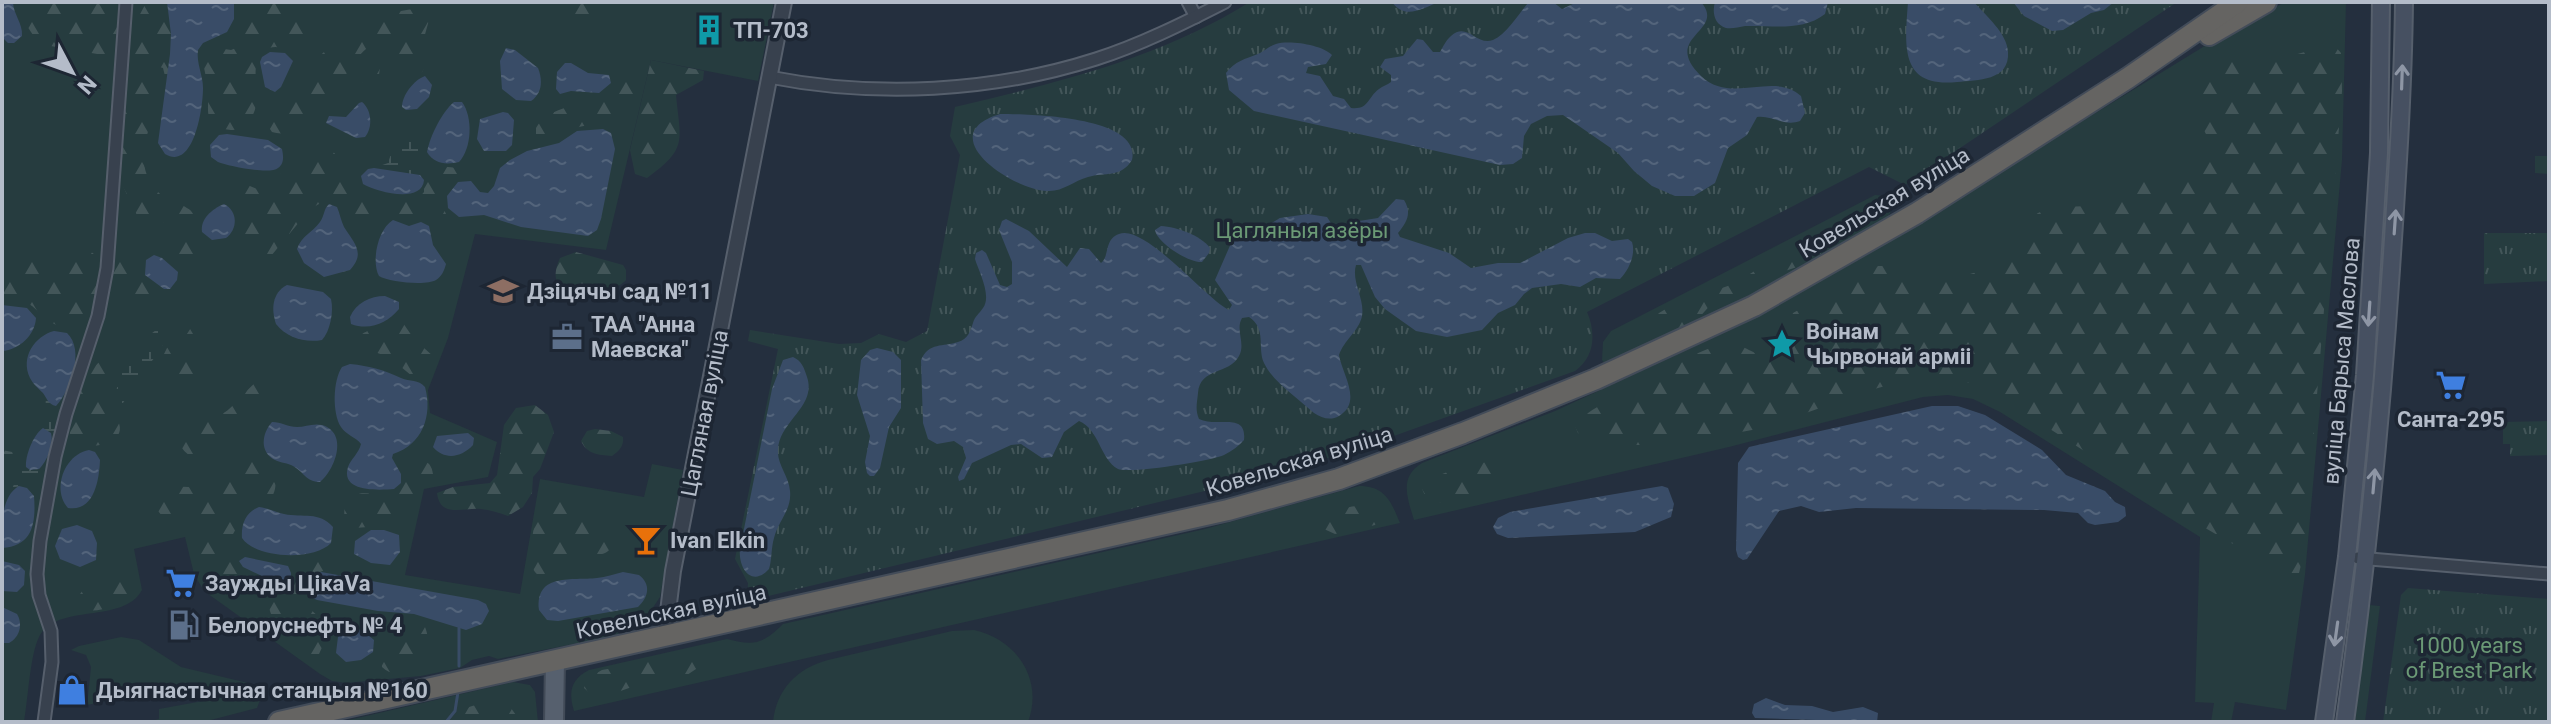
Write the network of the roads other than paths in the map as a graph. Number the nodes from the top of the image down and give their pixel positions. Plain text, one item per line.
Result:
1 (126, 2) edge
2 (784, 2) edge
3 (1188, 2) edge
4 (1225, 2) edge
5 (2238, 2) edge
6 (2266, 2) edge
7 (2381, 2) edge
8 (2404, 2) edge
9 (1196, 17) junction
10 (769, 77) junction
11 (2128, 78) junction
12 (2347, 557) junction
13 (2367, 558) junction
14 (2549, 574) edge
15 (665, 636) junction
16 (555, 660) junction
17 (44, 722) edge
18 (279, 722) edge
19 (554, 722) edge
20 (2324, 722) edge
21 (2345, 722) edge

1 - 17 street
2 - 10 street, Цагляная вуліца
3 - 9 street
4 - 9 street
5 - 11 highway, Ковельская вуліца
6 - 11 highway
7 -> 12 main road, вуліца Барыса Маслова
13 -> 8 main road, вуліца Барыса Маслова
9 - 10 street
10 - 15 street, Цагляная вуліца
11 - 15 highway, Ковельская вуліца
12 - 13 street
12 -> 20 main road, вуліца Барыса Маслова
13 - 14 street
13 - 21 main road, вуліца Барыса Маслова
15 - 16 highway, Ковельская вуліца
16 - 18 highway, Ковельская вуліца
16 - 19 main road

